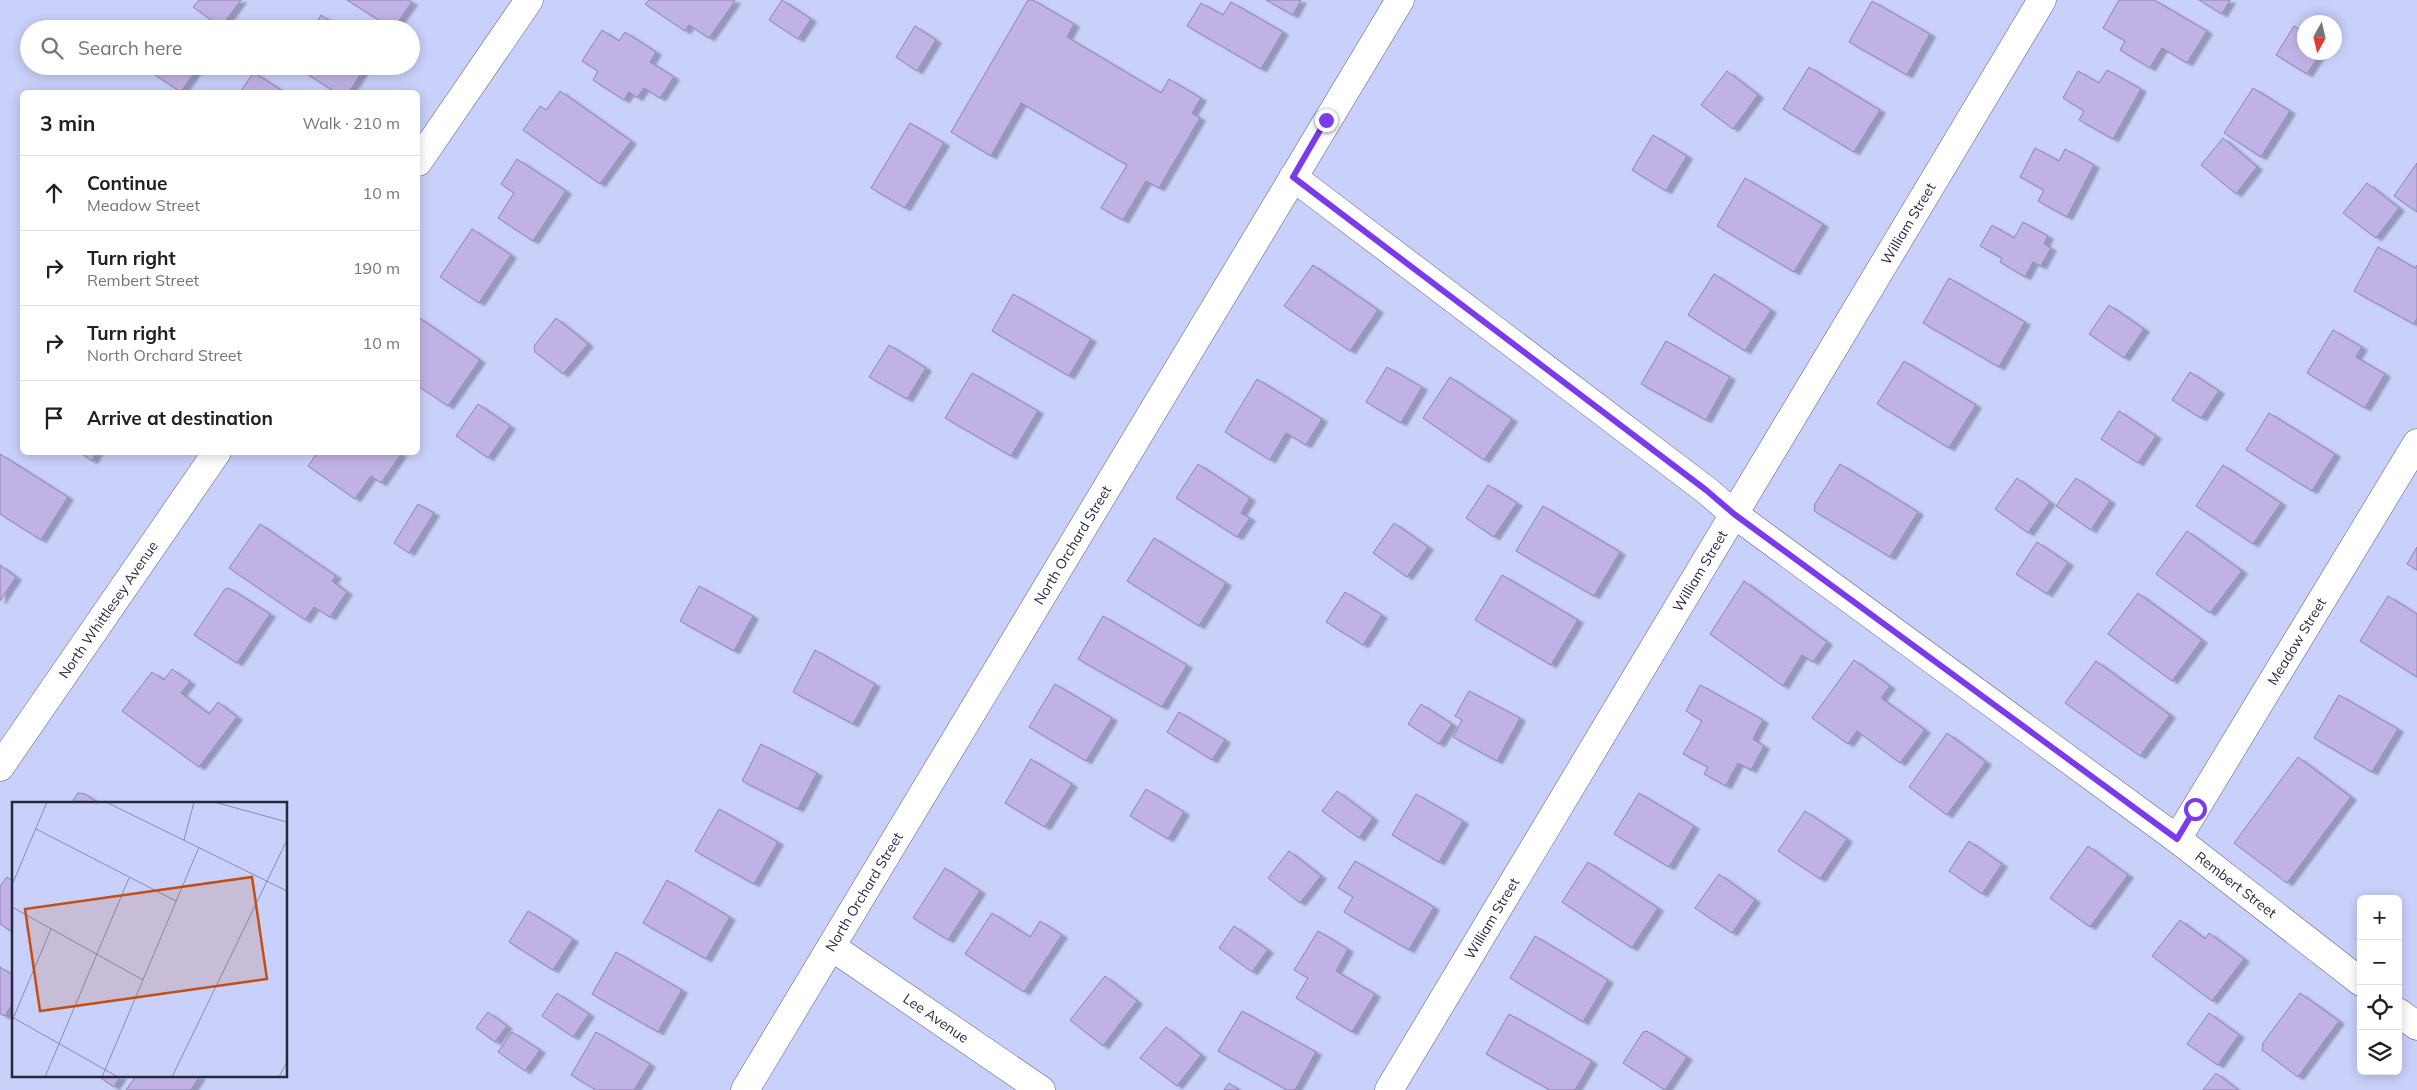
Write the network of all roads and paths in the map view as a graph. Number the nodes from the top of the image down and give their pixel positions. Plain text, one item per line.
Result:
1 (529, 0) edge
2 (1400, 0) edge
3 (2042, 0) edge
4 (420, 159) edge
5 (1293, 177) junction
6 (2417, 443) edge
7 (215, 455) edge
8 (1734, 514) junction
9 (0, 767) edge
10 (2177, 839) junction
11 (832, 947) junction
12 (2357, 979) edge
13 (2402, 1015) edge
14 (2417, 1026) edge
15 (745, 1090) edge
16 (1041, 1090) edge
17 (1390, 1090) edge

1 - 4 street
2 - 5 street, North Orchard Street
3 - 8 street, William Street
5 - 8 street, Rembert Street
5 - 11 street, North Orchard Street
6 - 10 street, Meadow Street
7 - 9 street, North Whittlesey Avenue
8 - 10 street, Rembert Street
8 - 17 street, William Street
10 - 12 street, Rembert Street
11 - 15 street, North Orchard Street
11 - 16 street, Lee Avenue
13 - 14 street

